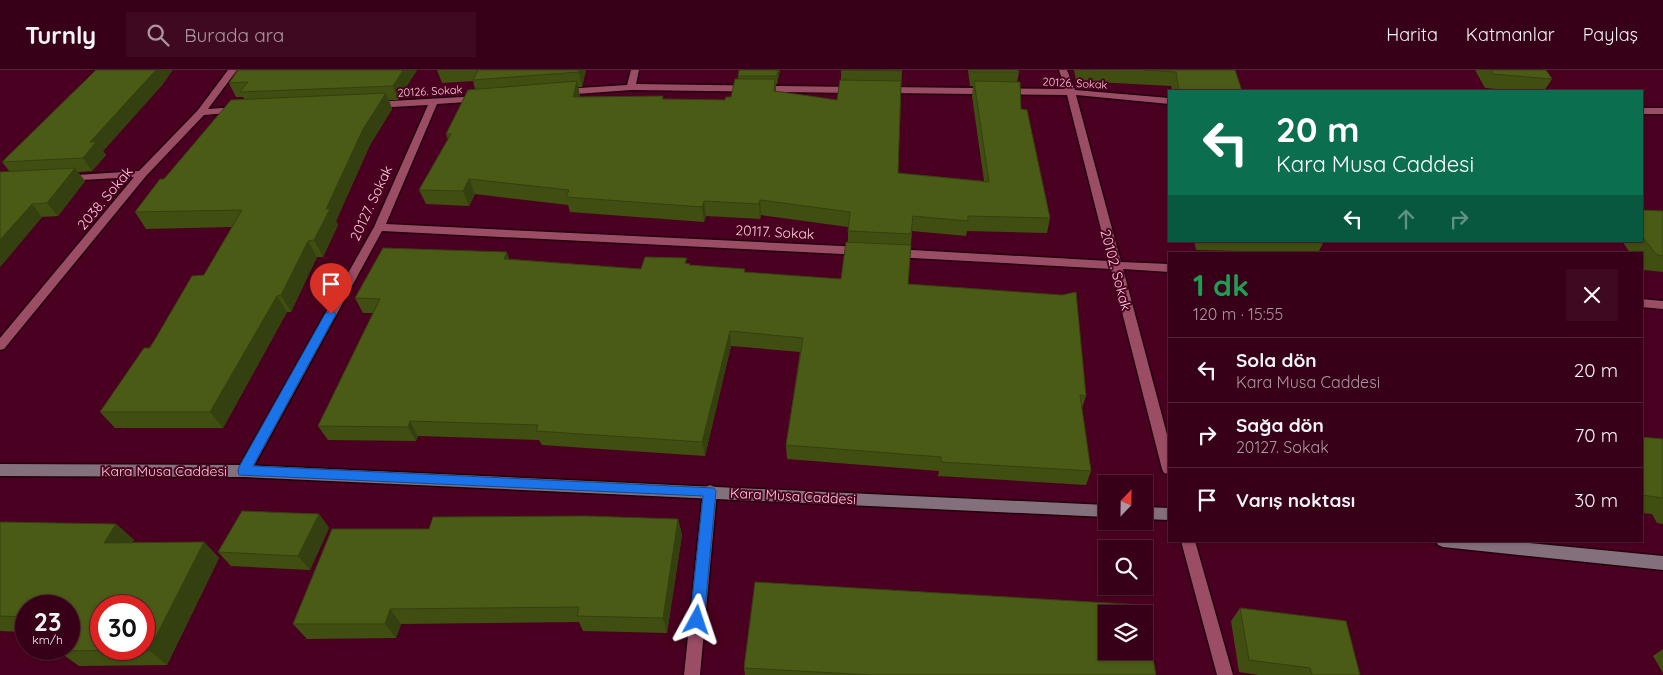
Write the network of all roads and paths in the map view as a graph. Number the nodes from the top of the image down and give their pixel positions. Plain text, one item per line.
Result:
1 (233, 70) edge
2 (636, 70) edge
3 (1063, 70) edge
4 (631, 87) junction
5 (1070, 92) junction
6 (552, 93) edge
7 (492, 98) edge
8 (1168, 101) edge
9 (433, 103) junction
10 (366, 105) edge
11 (250, 110) edge
12 (1643, 111) edge
13 (1663, 111) edge
14 (201, 112) junction
15 (142, 174) junction
16 (57, 178) edge
17 (379, 227) junction
18 (1114, 264) junction
19 (1168, 268) edge
20 (1643, 303) edge
21 (1663, 305) edge
22 (0, 346) edge
23 (1168, 465) edge
24 (0, 470) edge
25 (244, 471) junction
26 (710, 491) junction
27 (1098, 511) edge
28 (1153, 513) edge
29 (1168, 514) edge
30 (1188, 542) edge
31 (1453, 542) edge
32 (1663, 563) edge
33 (692, 675) edge
34 (1225, 675) edge

1 - 14 street, 2038. Sokak
2 - 4 street
3 - 5 street, 20102. Sokak
4 - 5 street, 20126. Sokak
4 - 6 street, 20126. Sokak
5 - 8 street, 20126. Sokak
5 - 18 street, 20102. Sokak
7 - 9 street, 20126. Sokak
9 - 10 street, 20126. Sokak
9 - 17 street, 20127. Sokak
11 - 14 street
12 - 13 street
14 - 15 street, 2038. Sokak
15 - 16 street
15 - 22 street, 2038. Sokak
17 - 18 street, 20117. Sokak
17 - 25 street, 20127. Sokak
18 - 19 street, 20117. Sokak
18 - 23 street, 20102. Sokak
20 - 21 street
24 - 25 street, Kara Musa Caddesi
25 - 26 street, Kara Musa Caddesi
26 - 27 street, Kara Musa Caddesi
26 - 33 street
28 - 29 street
30 - 34 street
31 - 32 street

